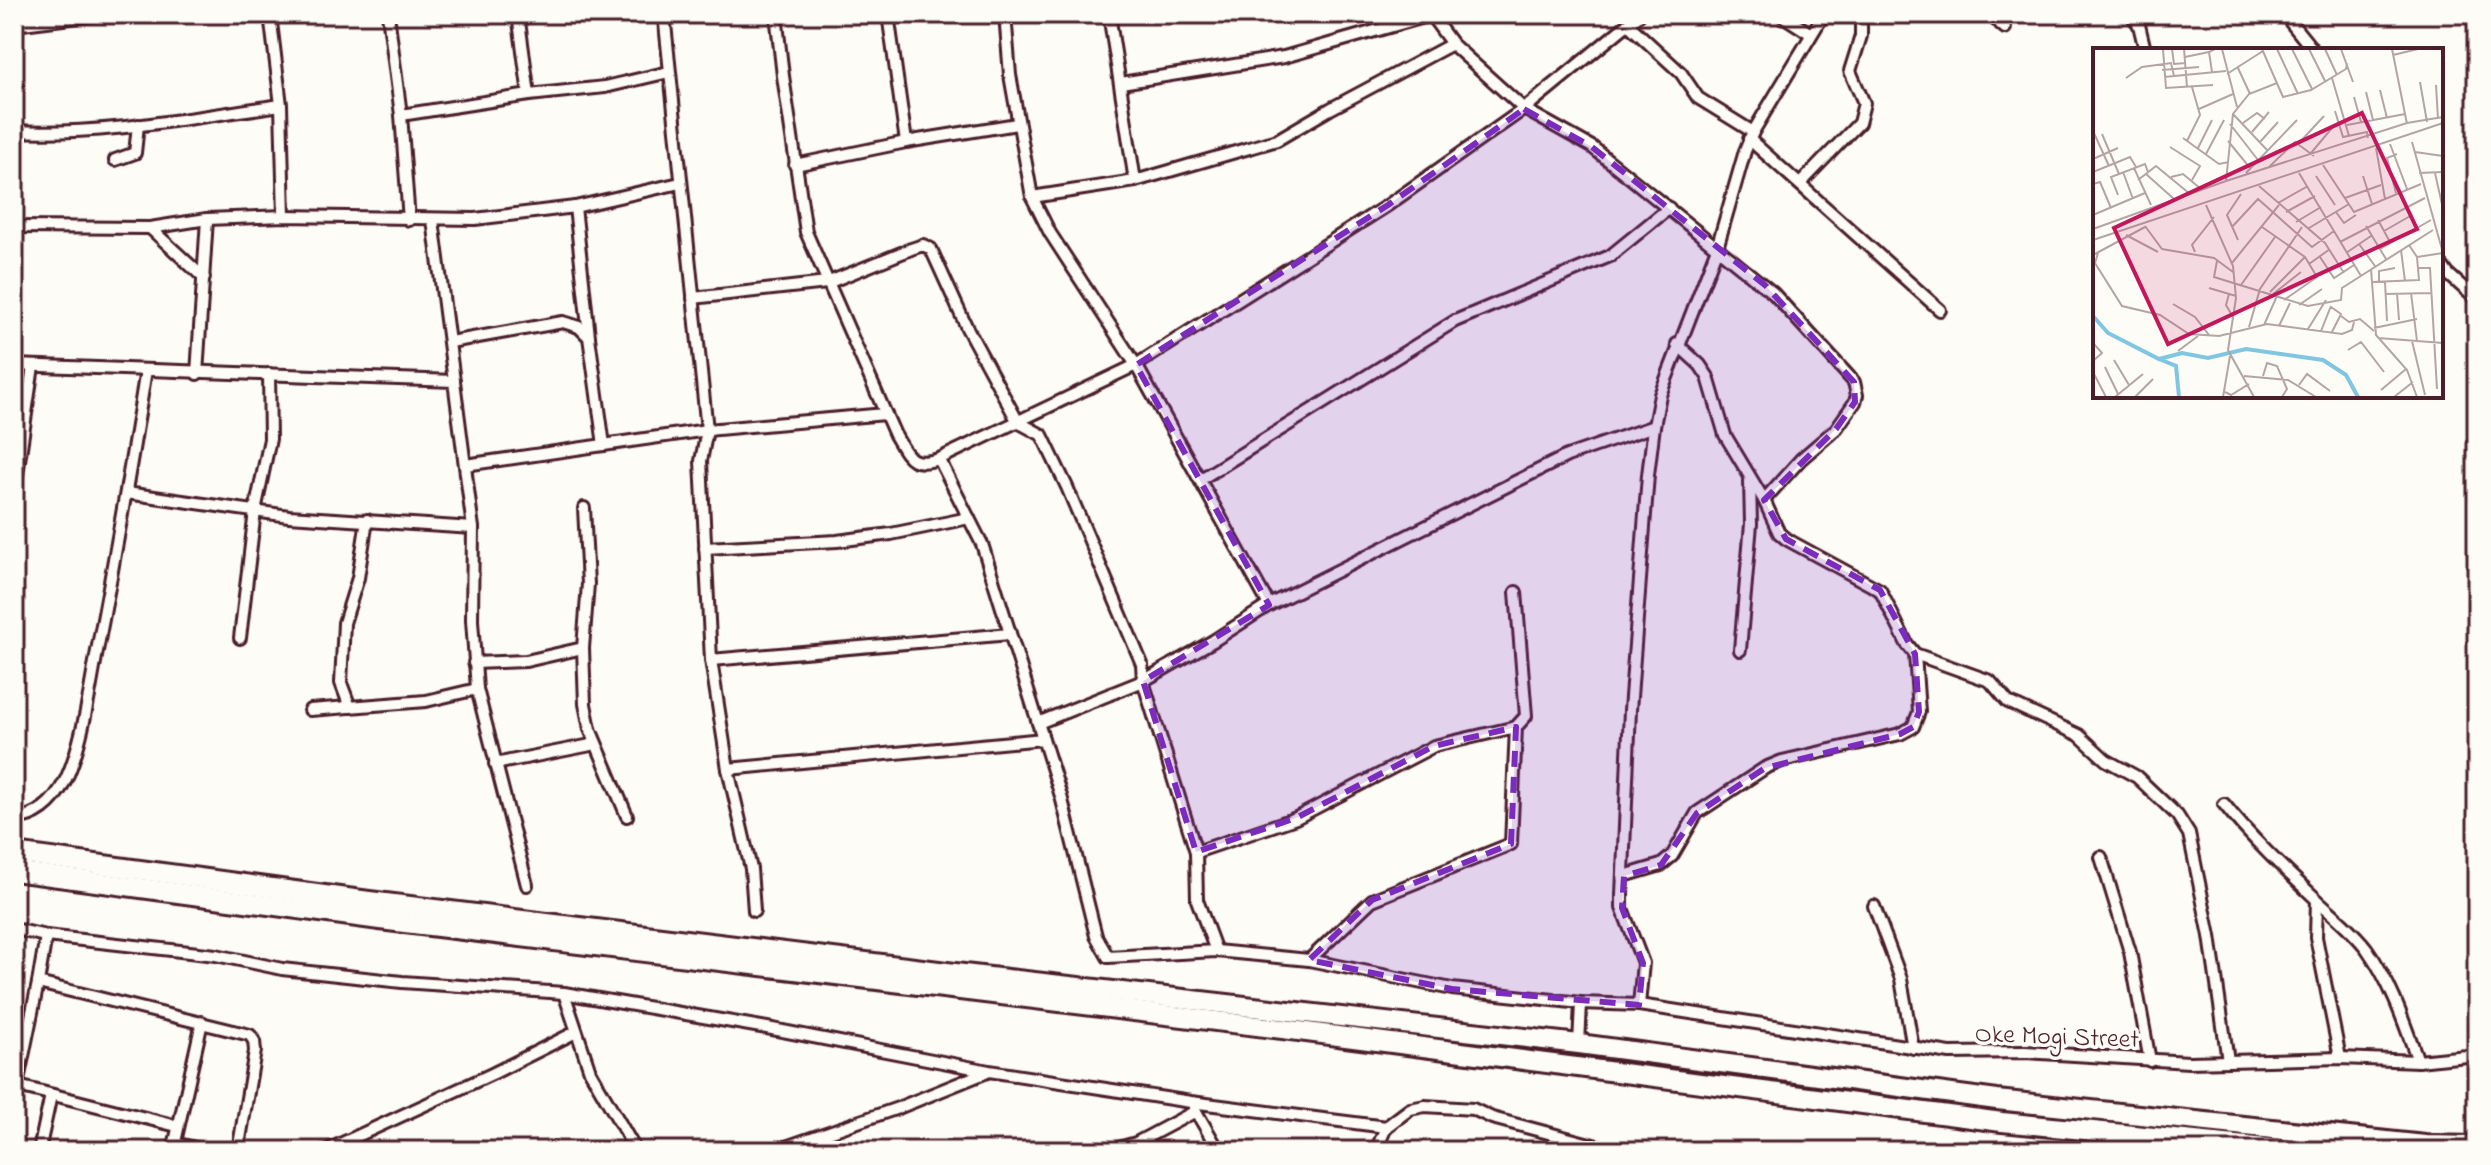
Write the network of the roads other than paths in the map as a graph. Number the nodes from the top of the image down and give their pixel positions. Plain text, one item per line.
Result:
1 (104, 14) edge
2 (270, 14) edge
3 (388, 14) edge
4 (518, 14) edge
5 (664, 14) edge
6 (776, 14) edge
7 (888, 14) edge
8 (1005, 14) edge
9 (1109, 14) edge
10 (1431, 14) edge
11 (1640, 14) edge
12 (1780, 14) edge
13 (1824, 14) edge
14 (1861, 14) edge
15 (1989, 14) edge
16 (2131, 14) edge
17 (2284, 14) edge
18 (14, 25) edge
19 (1629, 25) junction
20 (2005, 28) dead end
21 (1811, 34) junction
22 (1452, 44) junction
23 (2145, 48) edge
24 (2311, 48) edge
25 (669, 72) junction
26 (1121, 83) junction
27 (529, 95) junction
28 (281, 105) junction
29 (1524, 109) junction
30 (401, 115) junction
31 (1017, 124) junction
32 (138, 125) junction
33 (14, 131) edge
34 (1751, 136) junction
35 (906, 142) junction
36 (115, 160) dead end
37 (795, 165) junction
38 (1135, 181) junction
39 (680, 183) junction
40 (1800, 184) junction
41 (1032, 197) junction
42 (575, 207) junction
43 (1669, 208) junction
44 (284, 216) junction
45 (207, 219) junction
46 (409, 220) junction
47 (433, 220) junction
48 (14, 227) edge
49 (150, 228) junction
50 (1717, 248) junction
51 (2443, 267) edge
52 (204, 278) junction
53 (827, 283) junction
54 (693, 298) junction
55 (2477, 300) edge
56 (1940, 310) dead end
57 (589, 337) junction
58 (450, 342) junction
59 (1677, 344) junction
60 (14, 365) edge
61 (1136, 365) junction
62 (33, 366) junction
63 (146, 370) junction
64 (197, 374) junction
65 (269, 374) junction
66 (454, 381) junction
67 (885, 414) junction
68 (1018, 422) junction
69 (1654, 426) junction
70 (707, 430) junction
71 (604, 445) junction
72 (939, 459) junction
73 (465, 465) junction
74 (1201, 479) junction
75 (1750, 480) junction
76 (126, 493) junction
77 (14, 495) edge
78 (1764, 500) junction
79 (584, 508) dead end
80 (255, 511) junction
81 (969, 518) junction
82 (367, 520) junction
83 (473, 528) junction
84 (705, 548) junction
85 (1516, 592) dead end
86 (1269, 605) junction
87 (1010, 634) junction
88 (240, 638) dead end
89 (583, 648) junction
90 (1740, 650) dead end
91 (1915, 654) junction
92 (711, 660) junction
93 (474, 663) junction
94 (1143, 681) junction
95 (477, 689) junction
96 (350, 707) junction
97 (310, 710) dead end
98 (1038, 723) junction
99 (1516, 727) junction
100 (1043, 739) junction
101 (596, 744) junction
102 (495, 764) junction
103 (728, 769) junction
104 (2224, 804) dead end
105 (627, 816) dead end
106 (14, 819) edge
107 (1196, 852) junction
108 (14, 853) edge
109 (2101, 857) dead end
110 (14, 871) edge
111 (1624, 876) junction
112 (527, 885) dead end
113 (2317, 900) junction
114 (1874, 906) dead end
115 (754, 911) dead end
116 (14, 929) edge
117 (46, 936) junction
118 (1216, 951) junction
119 (1309, 960) junction
120 (38, 983) junction
121 (564, 993) junction
122 (1581, 1003) junction
123 (1639, 1005) junction
124 (202, 1022) junction
125 (576, 1032) junction
126 (1579, 1044) junction
127 (1913, 1048) junction
128 (2477, 1055) edge
129 (2340, 1058) junction
130 (2150, 1061) junction
131 (2228, 1061) junction
132 (2418, 1061) junction
133 (989, 1071) junction
134 (16, 1086) edge
135 (51, 1095) junction
136 (1193, 1107) junction
137 (177, 1126) junction
138 (1386, 1127) junction
139 (2477, 1146) edge
140 (174, 1147) edge
141 (1137, 1147) edge
142 (39, 1151) edge
143 (209, 1151) edge
144 (238, 1151) edge
145 (325, 1151) edge
146 (636, 1151) edge
147 (774, 1151) edge
148 (1108, 1151) edge
149 (1219, 1151) edge
150 (1376, 1151) edge
151 (1616, 1151) edge
152 (2296, 1151) edge

1 - 18 street
2 - 28 street
3 - 30 street
4 - 27 street
5 - 25 street
6 - 37 street
7 - 35 street
8 - 31 street
9 - 26 street
10 - 22 street
10 - 26 street
11 - 19 street
12 - 21 street
13 - 21 street
14 - 40 street
15 - 20 street
16 - 23 street
17 - 24 street
19 - 29 street
19 - 34 street
21 - 34 street
22 - 29 street
22 - 38 street
25 - 27 street
25 - 39 street
26 - 38 street
27 - 30 street
28 - 32 street
28 - 44 street
29 - 43 street
29 - 61 street
30 - 46 street
31 - 35 street
31 - 41 street
32 - 33 street
32 - 36 street
34 - 40 street
34 - 50 street
35 - 37 street
37 - 53 street
38 - 41 street
39 - 42 street
39 - 54 street
40 - 56 street
41 - 61 street
42 - 47 street
42 - 57 street
43 - 50 street
43 - 74 street
44 - 45 street
44 - 46 street
45 - 49 street
45 - 52 street
46 - 47 street
47 - 58 street
48 - 49 street
49 - 52 street
50 - 59 street
50 - 78 street
51 - 55 street
52 - 64 street
53 - 54 street
53 - 67 street
53 - 68 street
54 - 70 street
57 - 58 street
57 - 71 street
58 - 66 street
59 - 69 street
59 - 75 street
60 - 62 street
61 - 68 street
61 - 74 street
62 - 63 street
62 - 77 street
63 - 64 street
63 - 76 street
64 - 65 street
65 - 66 street
65 - 80 street
66 - 73 street
67 - 70 street
67 - 72 street
68 - 72 street
68 - 94 street
69 - 86 street
69 - 111 street
70 - 71 street
70 - 84 street
71 - 73 street
72 - 81 street
73 - 83 street
74 - 86 street
75 - 78 street
75 - 90 street
76 - 80 street
76 - 106 street
78 - 91 street
79 - 89 street
80 - 82 street
80 - 88 street
81 - 84 street
81 - 87 street
82 - 83 street
82 - 96 street
83 - 93 street
84 - 92 street
85 - 99 street
86 - 94 street
87 - 92 street
87 - 98 street
89 - 93 street
89 - 101 street
91 - 111 street
91 - 131 street
92 - 103 street
93 - 95 street
94 - 98 street
94 - 107 street
95 - 96 street
95 - 102 street
96 - 97 street
98 - 100 street
99 - 107 street
99 - 119 street
100 - 103 street
100 - 118 street, Oke Mogi Street
101 - 102 street
101 - 105 street
102 - 112 street
103 - 115 street
104 - 113 street
107 - 118 street
108 - 126 highway
109 - 130 street
110 - 152 highway
111 - 123 street
113 - 129 street
113 - 132 street
114 - 127 street
116 - 117 street
117 - 120 street
117 - 121 street
118 - 119 street, Oke Mogi Street
119 - 122 street, Oke Mogi Street
120 - 124 street
120 - 134 street
121 - 125 street
121 - 133 street
122 - 123 street, Oke Mogi Street
122 - 126 street
123 - 127 street, Oke Mogi Street
124 - 137 street
124 - 144 street
125 - 145 street
125 - 146 street
126 - 139 highway
127 - 130 street, Oke Mogi Street
128 - 132 street, Oke Mogi Street
129 - 131 street, Oke Mogi Street
129 - 132 street, Oke Mogi Street
130 - 131 street, Oke Mogi Street
133 - 136 street
133 - 147 street
134 - 135 street
135 - 137 street
135 - 142 street
136 - 138 street
136 - 141 street
136 - 149 street
137 - 140 street
138 - 150 street
138 - 151 street
140 - 143 street
141 - 148 street

